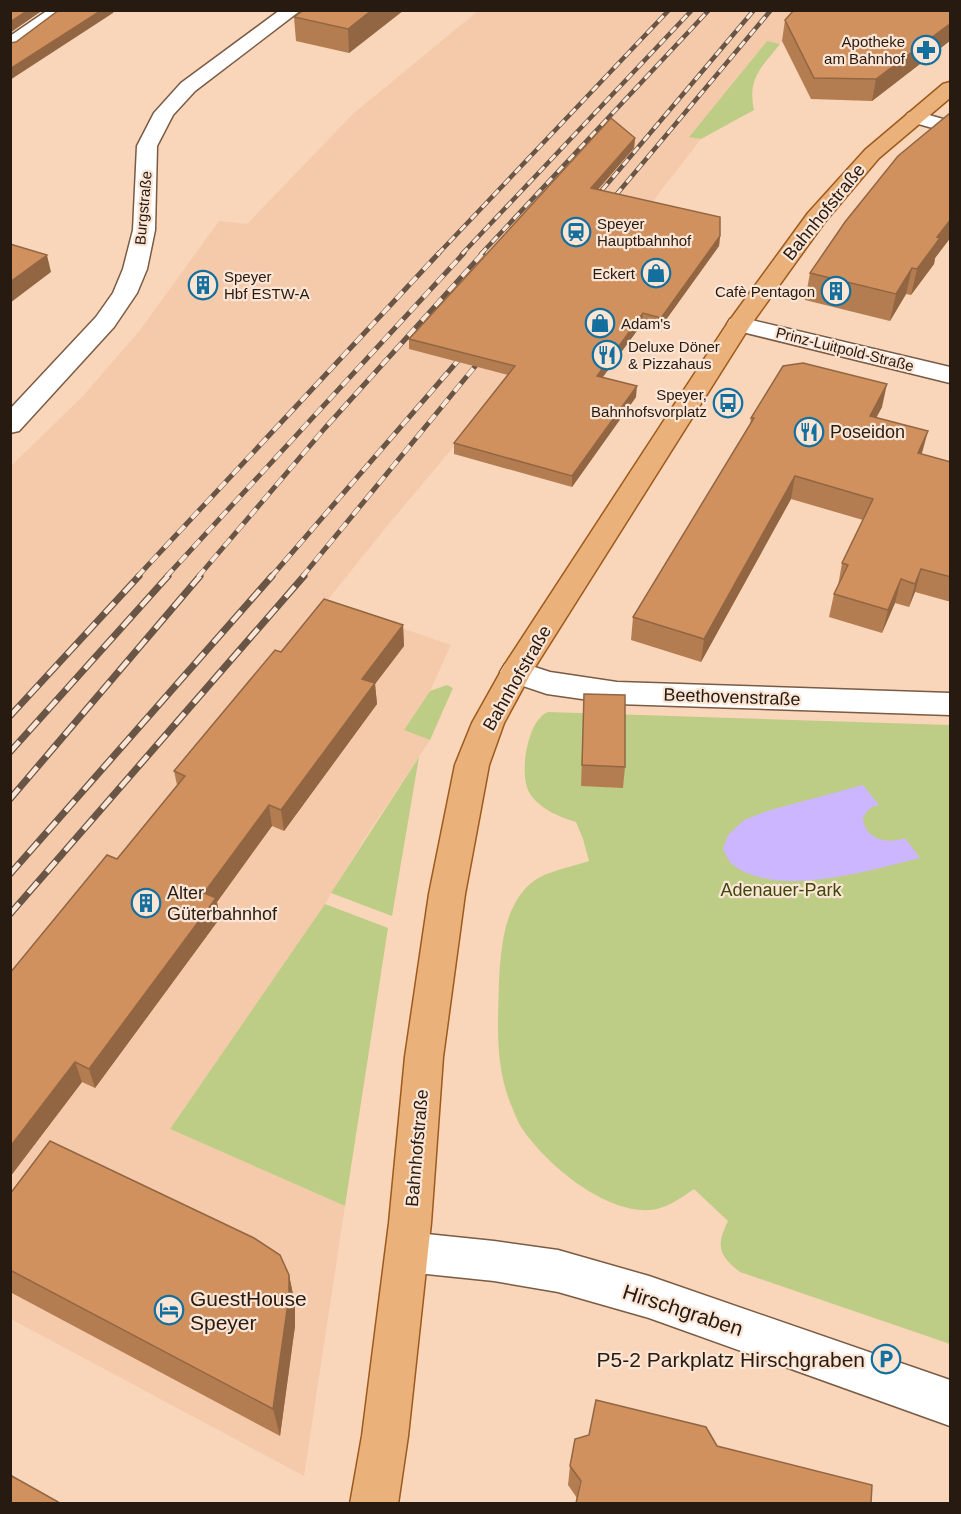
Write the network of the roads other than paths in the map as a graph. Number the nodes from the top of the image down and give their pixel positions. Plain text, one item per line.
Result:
1 (292, 10) edge
2 (58, 11) edge
3 (10, 45) edge
4 (951, 88) edge
5 (915, 117) junction
6 (951, 127) edge
7 (739, 324) junction
8 (951, 375) edge
9 (10, 424) edge
10 (516, 672) junction
11 (951, 704) edge
12 (407, 1252) junction
13 (951, 1403) edge
14 (374, 1503) edge

1 - 9 street, Burgstraße
2 - 3 street
4 - 5 main road, Bahnhofstraße
5 - 6 street
5 - 7 main road, Bahnhofstraße
7 - 8 street, Prinz-Luitpold-Straße
7 - 10 main road, Bahnhofstraße
10 - 11 street, Beethovenstraße
10 - 12 main road, Bahnhofstraße
12 - 13 street, Hirschgraben
12 - 14 main road, Bahnhofstraße

